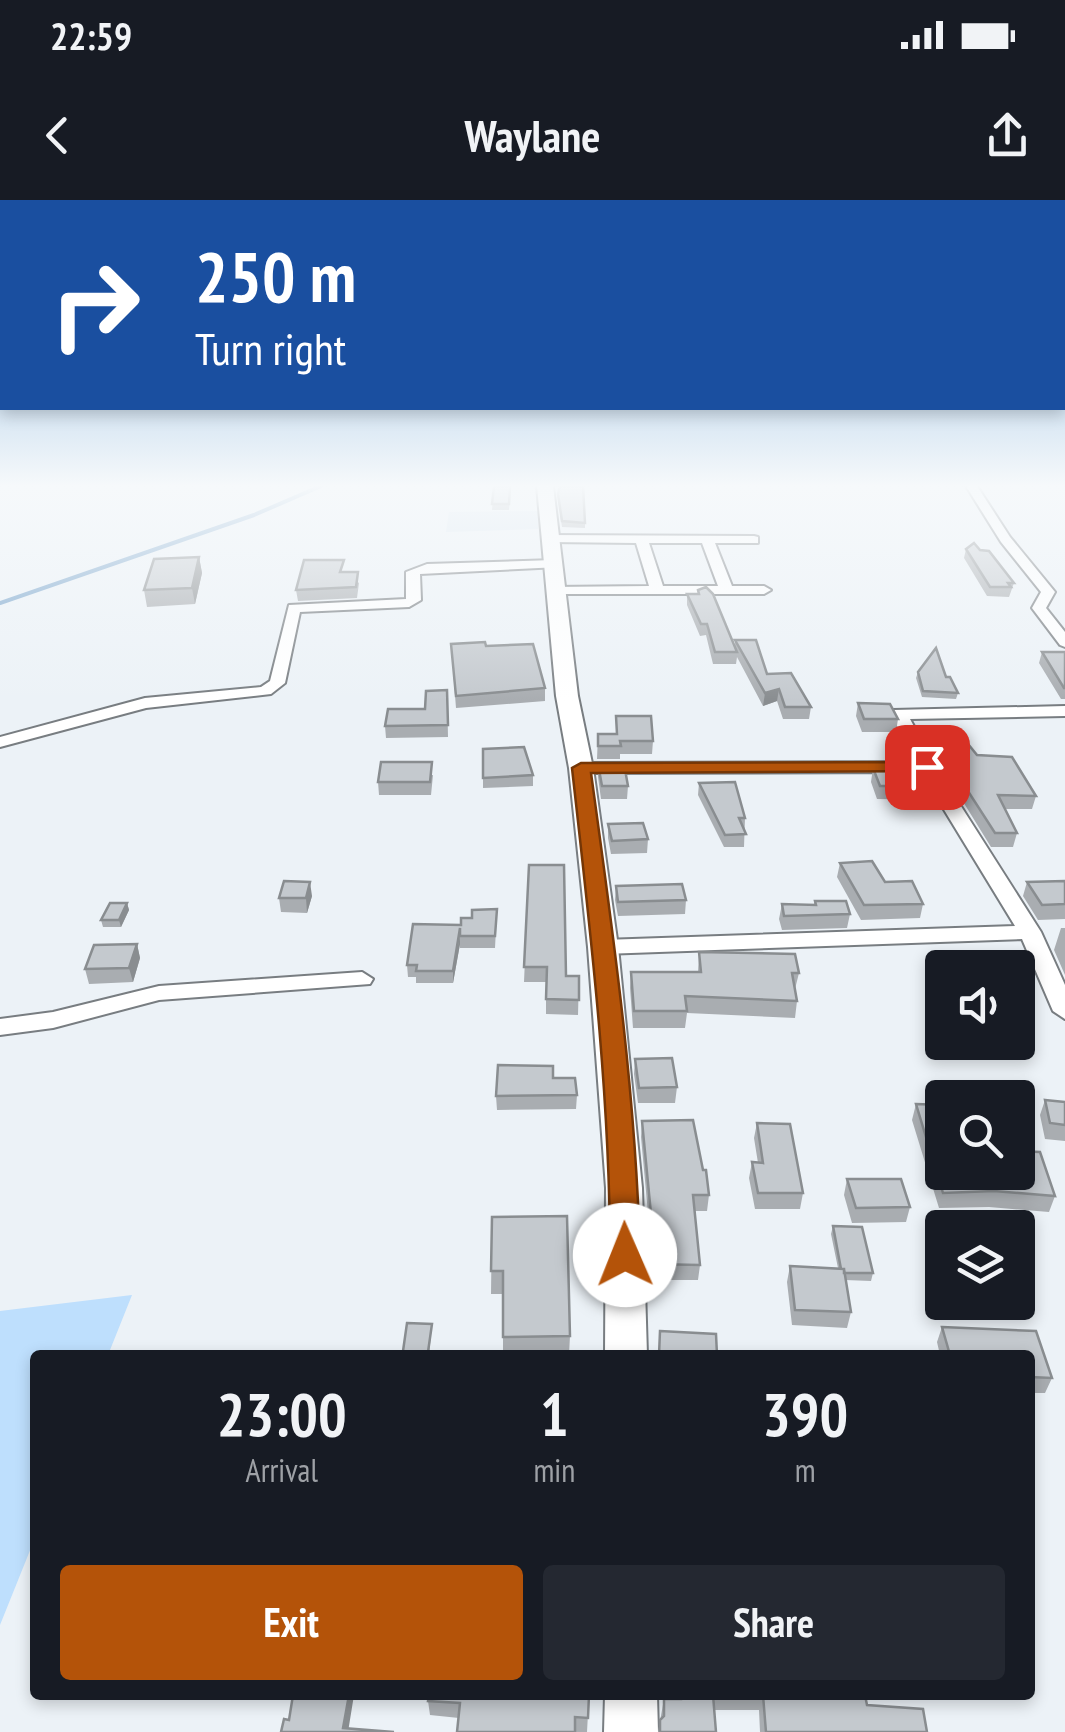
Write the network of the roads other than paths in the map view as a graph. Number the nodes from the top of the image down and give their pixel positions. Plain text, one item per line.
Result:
1 (553, 557) edge
2 (647, 557) edge
3 (714, 557) edge
4 (1019, 557) edge
5 (554, 564) junction
6 (657, 590) junction
7 (727, 590) junction
8 (764, 590) dead end
9 (557, 598) junction
10 (1065, 642) edge
11 (1065, 711) edge
12 (0, 742) edge
13 (927, 767) junction
14 (581, 768) junction
15 (1030, 932) junction
16 (604, 947) junction
17 (362, 979) dead end
18 (1065, 1011) edge
19 (0, 1027) edge
20 (626, 1350) edge
21 (631, 1700) edge
22 (631, 1732) edge

1 - 5 main road
2 - 6 street
3 - 7 street
4 - 10 street
5 - 9 main road
5 - 12 street
6 - 7 street
6 - 9 street
7 - 8 street
9 - 14 main road
11 - 13 street
13 - 14 street
13 - 15 street
14 - 16 main road
15 - 16 street
15 - 18 street
16 - 20 main road
17 - 19 street
21 - 22 main road

